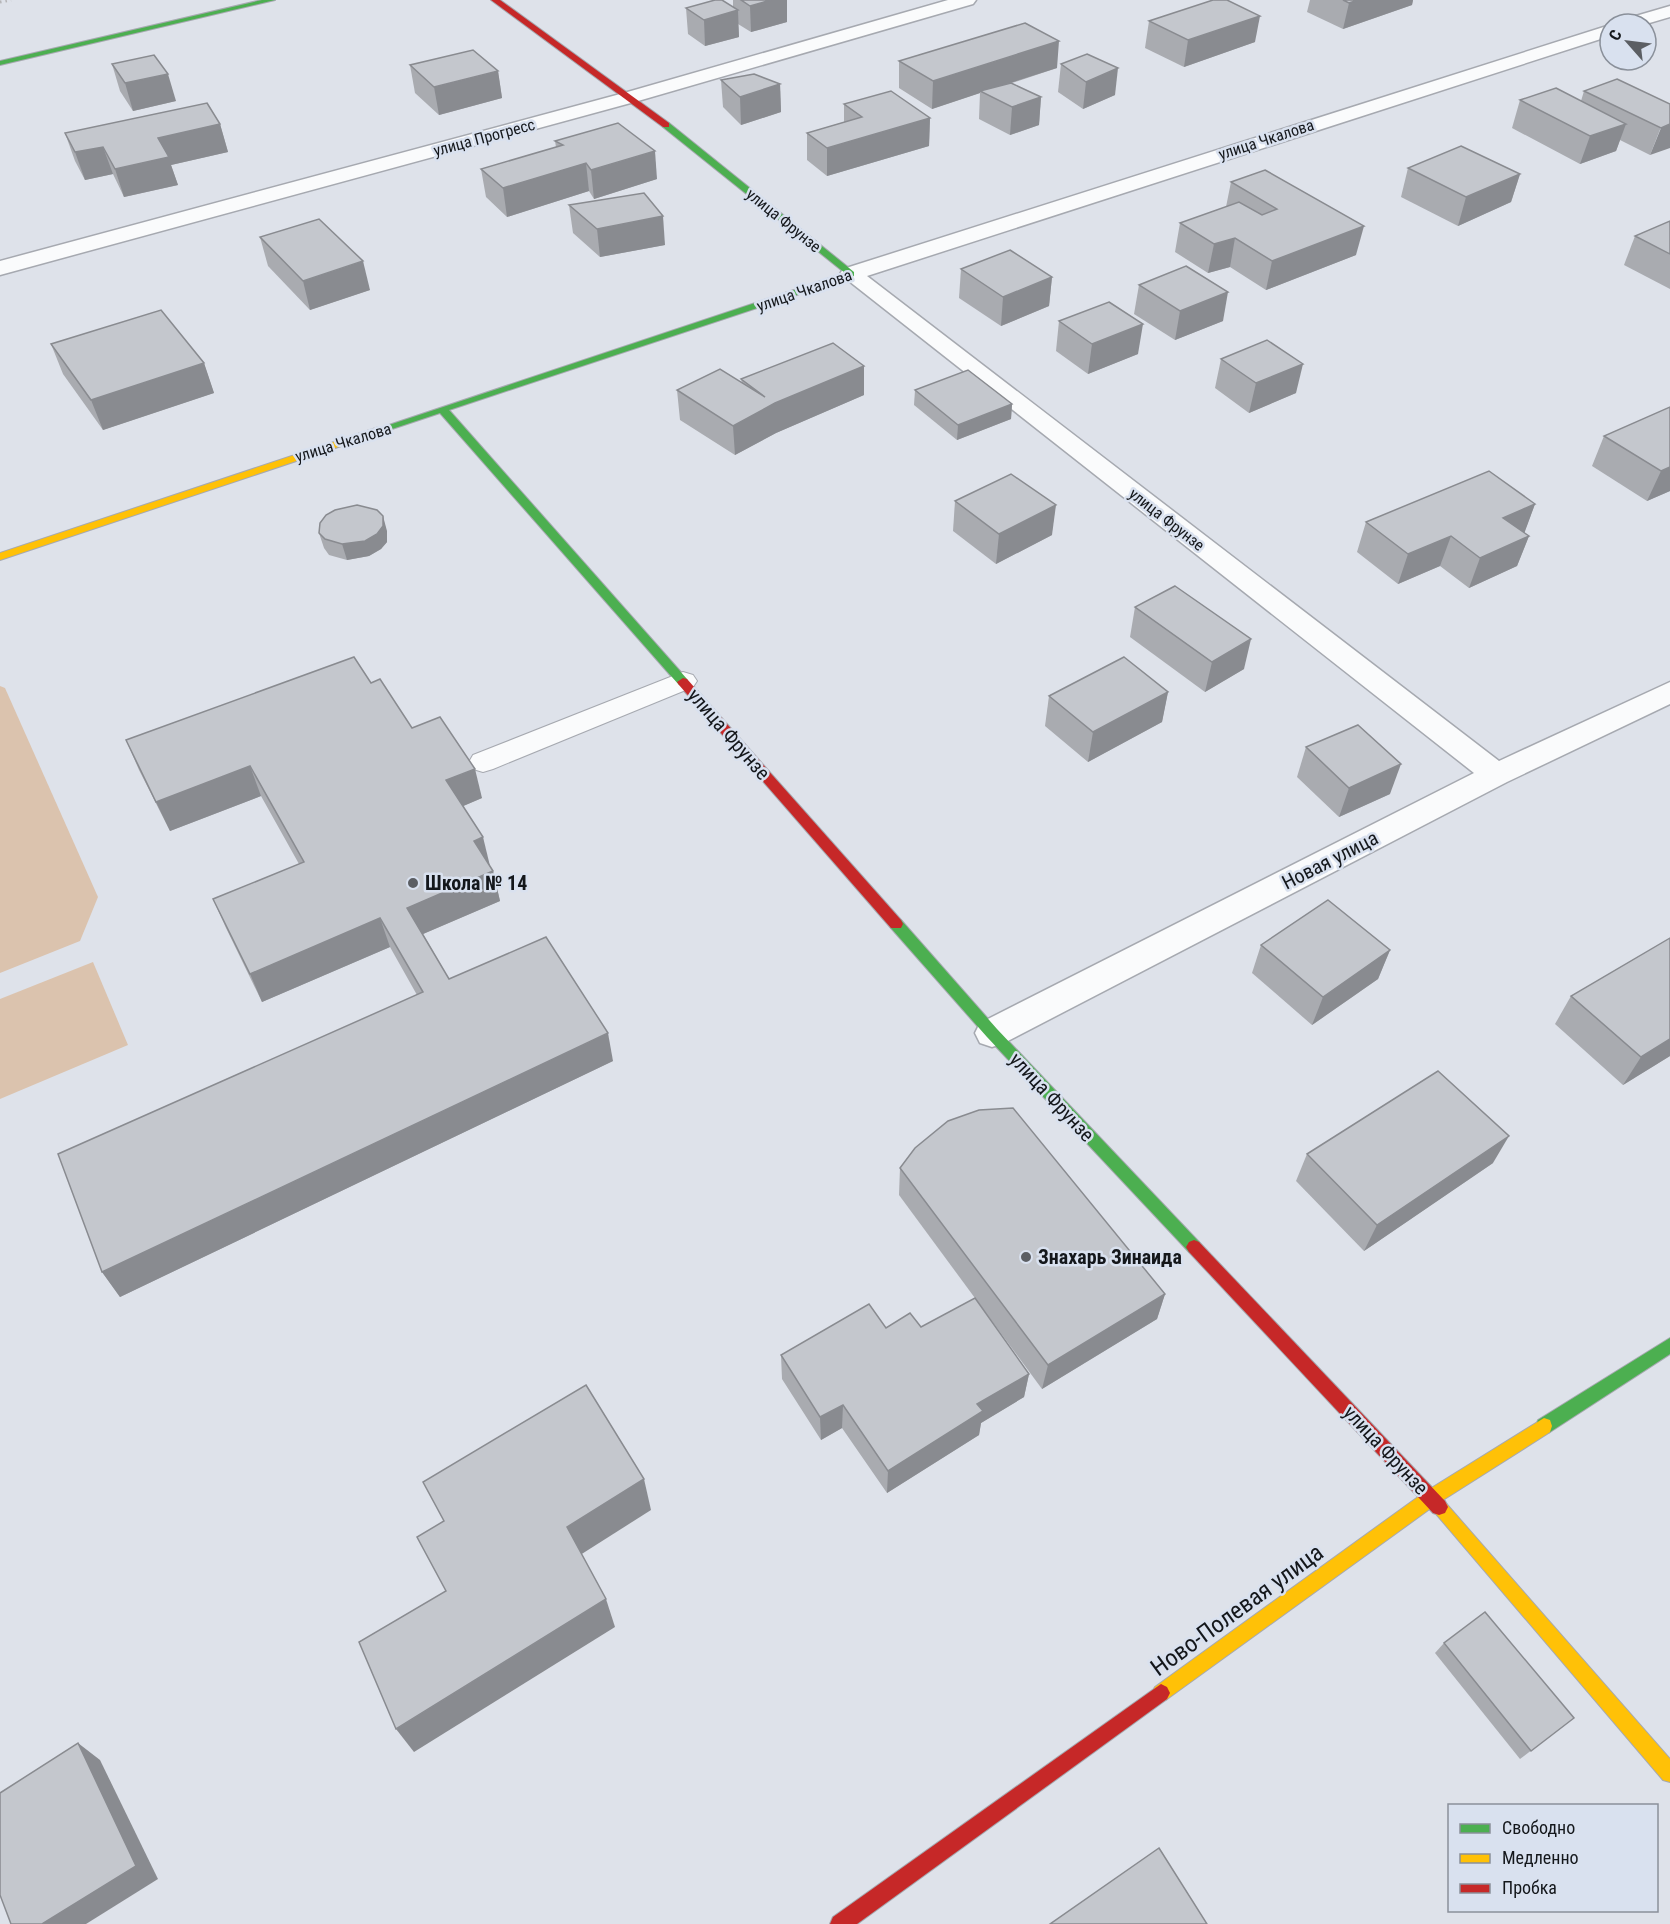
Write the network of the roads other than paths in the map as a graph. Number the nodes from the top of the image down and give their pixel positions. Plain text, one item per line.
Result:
1 (271, 0) edge
2 (495, 0) edge
3 (967, 0) edge
4 (1598, 34) edge
5 (0, 63) edge
6 (632, 97) junction
7 (0, 268) edge
8 (851, 274) junction
9 (444, 411) junction
10 (0, 557) edge
11 (683, 681) junction
12 (1670, 692) edge
13 (483, 762) dead end
14 (1496, 775) junction
15 (992, 1034) junction
16 (1670, 1345) edge
17 (1431, 1498) junction
18 (1670, 1773) edge
19 (840, 1924) edge

1 - 5 street
2 - 6 street, улица Фрунзе
3 - 6 street, улица Прогресс
4 - 8 street, улица Чкалова
6 - 7 street, улица Прогресс
6 - 8 street, улица Фрунзе
8 - 9 street, улица Чкалова
8 - 14 street, улица Фрунзе
9 - 10 street, улица Чкалова
9 - 11 street, улица Фрунзе
11 - 13 lane
11 - 15 street, улица Фрунзе
12 - 14 street, Новая улица
14 - 15 street, Новая улица
15 - 17 street, улица Фрунзе
16 - 17 street, Ново-Полевая улица
17 - 18 street, улица Фрунзе
17 - 19 street, Ново-Полевая улица

